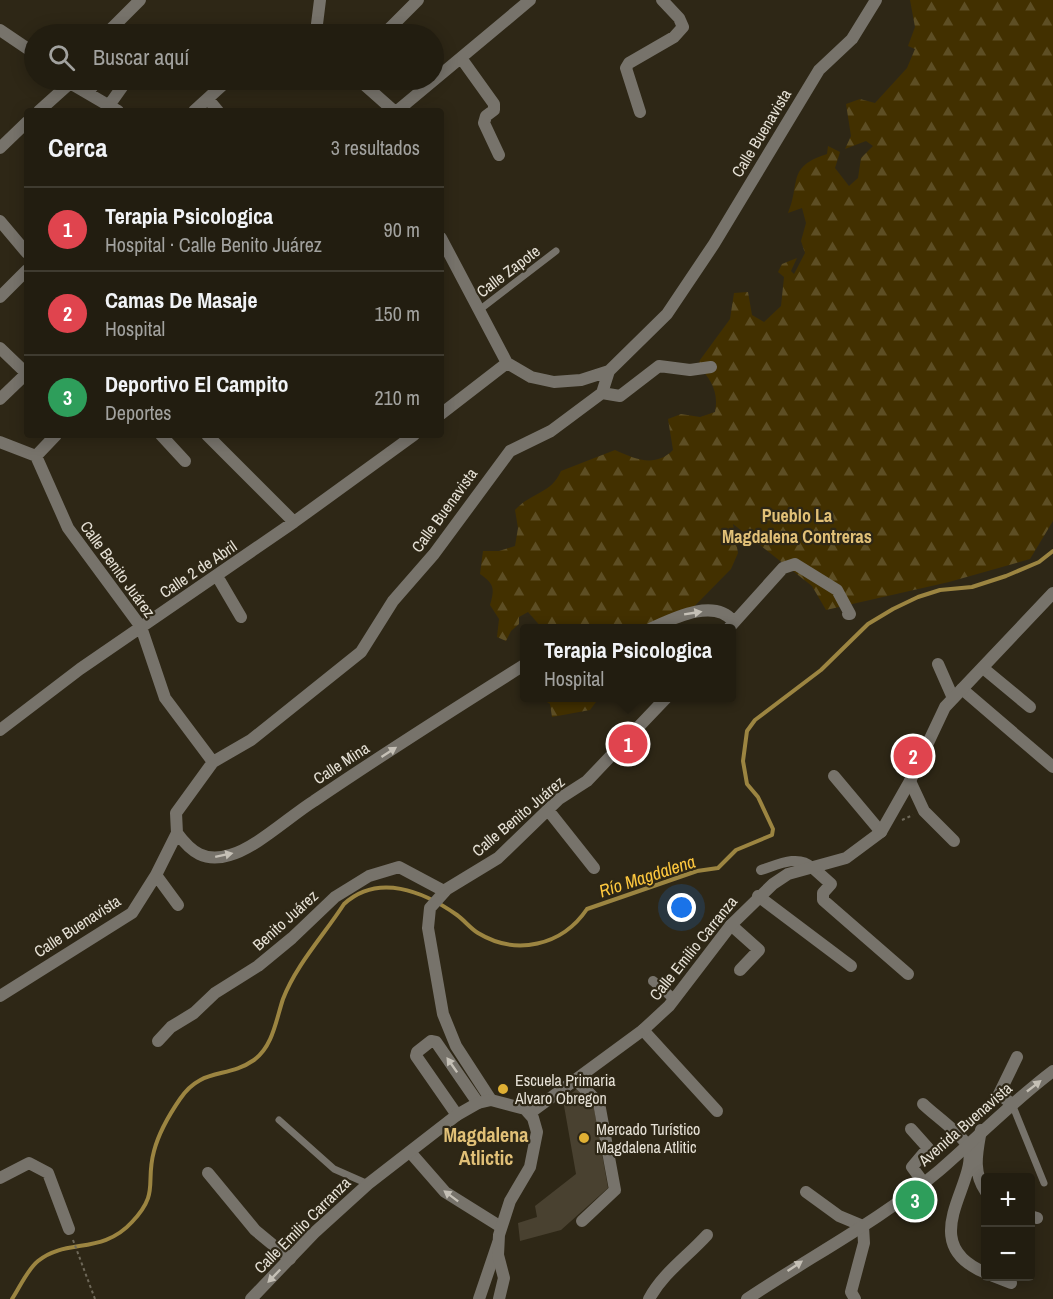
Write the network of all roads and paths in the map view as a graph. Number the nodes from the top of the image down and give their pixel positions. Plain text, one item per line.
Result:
1 (140, 0) edge
2 (320, 0) edge
3 (418, 0) edge
4 (529, 0) edge
5 (662, 0) edge
6 (876, 0) edge
7 (116, 24) edge
8 (315, 24) edge
9 (394, 24) edge
10 (0, 30) edge
11 (24, 46) edge
12 (461, 58) junction
13 (444, 72) edge
14 (59, 90) edge
15 (84, 90) edge
16 (122, 90) edge
17 (217, 90) edge
18 (371, 90) edge
19 (421, 90) edge
20 (88, 92) joint
21 (207, 99) junction
22 (42, 108) edge
23 (114, 108) edge
24 (197, 108) edge
25 (215, 108) edge
26 (392, 108) edge
27 (399, 108) edge
28 (640, 112) dead end
29 (24, 125) edge
30 (0, 148) edge
31 (499, 155) dead end
32 (0, 221) edge
33 (444, 244) edge
34 (24, 249) edge
35 (555, 251) dead end
36 (24, 273) edge
37 (0, 297) edge
38 (478, 311) junction
39 (0, 348) edge
40 (507, 363) junction
41 (711, 367) dead end
42 (24, 370) edge
43 (609, 371) junction
44 (24, 376) edge
45 (602, 393) junction
46 (0, 399) edge
47 (444, 412) edge
48 (53, 438) edge
49 (164, 438) edge
50 (210, 438) edge
51 (410, 438) edge
52 (0, 442) edge
53 (36, 456) junction
54 (185, 461) dead end
55 (294, 522) junction
56 (217, 576) junction
57 (1053, 594) edge
58 (848, 614) dead end
59 (241, 617) dead end
60 (660, 624) edge
61 (731, 624) edge
62 (732, 624) edge
63 (141, 627) junction
64 (938, 664) dead end
65 (520, 668) edge
66 (982, 668) junction
67 (962, 688) junction
68 (953, 698) junction
69 (662, 702) edge
70 (1030, 707) dead end
71 (0, 730) edge
72 (213, 762) junction
73 (1053, 767) edge
74 (834, 776) dead end
75 (910, 781) junction
76 (548, 810) junction
77 (924, 811) junction
78 (894, 823) dead end
79 (880, 832) junction
80 (177, 833) junction
81 (954, 841) dead end
82 (812, 867) junction
83 (594, 868) dead end
84 (761, 870) dead end
85 (156, 875) junction
86 (443, 892) junction
87 (758, 896) junction
88 (178, 905) dead end
89 (731, 925) junction
90 (850, 966) dead end
91 (740, 970) dead end
92 (908, 974) dead end
93 (653, 981) dead end
94 (0, 996) edge
95 (674, 999) junction
96 (643, 1030) junction
97 (158, 1041) dead end
98 (1017, 1057) dead end
99 (1053, 1071) edge
100 (576, 1080) junction
101 (491, 1100) junction
102 (478, 1103) junction
103 (923, 1104) dead end
104 (1011, 1104) junction
105 (717, 1111) dead end
106 (530, 1113) junction
107 (457, 1115) junction
108 (279, 1120) dead end
109 (911, 1129) dead end
110 (981, 1130) junction
111 (966, 1144) junction
112 (410, 1152) junction
113 (208, 1173) dead end
114 (0, 1178) edge
115 (923, 1182) junction
116 (1044, 1183) dead end
117 (368, 1184) junction
118 (981, 1184) edge
119 (806, 1192) dead end
120 (582, 1221) dead end
121 (863, 1226) junction
122 (501, 1227) junction
123 (71, 1234) joint
124 (707, 1235) dead end
125 (498, 1243) junction
126 (290, 1259) junction
127 (981, 1271) edge
128 (1004, 1281) edge
129 (1011, 1284) dead end
130 (760, 1295) edge
131 (850, 1297) edge
132 (95, 1299) edge
133 (251, 1299) edge
134 (479, 1299) edge
135 (499, 1299) edge
136 (649, 1299) edge
137 (747, 1299) edge

1 - 7 street
2 - 8 street
3 - 9 street
4 - 12 street
5 - 28 street
6 - 43 street, Calle Buenavista
10 - 11 street
12 - 13 street
12 - 31 street
14 - 22 street
15 - 20 street
16 - 23 street
17 - 21 street
18 - 26 street
19 - 27 street
20 - 23 street
21 - 24 street
21 - 25 street
29 - 30 street
32 - 34 street
33 - 38 street
35 - 38 lane, Calle Zapote
36 - 37 street
38 - 40 street
39 - 42 street
40 - 43 street
40 - 47 street
41 - 45 street
43 - 45 street, Calle Buenavista
44 - 46 street
45 - 72 street, Calle Buenavista
48 - 53 street
49 - 54 street
50 - 55 street
51 - 55 street, Calle 2 de Abril
52 - 53 street
53 - 63 street, Calle Benito Juárez
55 - 56 street, Calle 2 de Abril
56 - 59 street
56 - 63 street, Calle 2 de Abril
57 - 66 street, Calle Emilio Carranza
58 - 62 street
60 -> 61 street
63 - 71 street, Calle 2 de Abril
63 - 72 street, Calle Benito Juárez
64 - 68 street
80 -> 65 street, Calle Mina
66 - 67 street, Calle Emilio Carranza
66 - 70 street
67 - 68 street, Calle Emilio Carranza
67 - 73 street
68 - 75 street, Calle Emilio Carranza
69 - 76 street, Calle Benito Juárez
72 - 80 street, Calle Buenavista
74 - 79 street
75 - 77 street
75 - 79 street, Calle Emilio Carranza
76 - 83 street
76 - 86 street, Calle Benito Juárez
77 - 78 path
77 - 81 street
79 - 82 street, Calle Emilio Carranza
80 - 85 street, Calle Buenavista
82 - 84 street
82 - 87 street, Calle Emilio Carranza
82 - 92 street
85 - 88 street
85 - 94 street, Calle Buenavista
86 - 97 street, Benito Juárez
86 - 101 street, Calle Benito Juárez
87 - 89 street, Calle Emilio Carranza
87 - 90 street
89 - 91 street
89 - 95 street, Calle Emilio Carranza
93 - 95 street
95 - 96 street, Calle Emilio Carranza
96 - 100 street, Calle Emilio Carranza
96 - 105 street
98 - 104 street
104 -> 99 street, Avenida Buenavista
100 - 106 street, Calle Emilio Carranza
100 - 120 street
101 - 102 street, Calle Emilio Carranza
101 - 106 street, Calle Emilio Carranza
102 - 107 street, Calle Emilio Carranza
102 -> 107 street
103 - 111 street
104 - 110 street, Avenida Buenavista
104 - 116 lane
106 - 122 street
107 - 112 street, Calle Emilio Carranza
108 - 117 lane
109 - 115 street
110 - 111 street, Avenida Buenavista
110 - 118 street
111 - 115 street, Avenida Buenavista
111 - 127 street
112 - 117 street, Calle Emilio Carranza
122 -> 112 street
113 - 126 street
114 - 123 street
115 - 121 street, Avenida Buenavista
117 - 126 street, Calle Emilio Carranza
119 - 121 street
130 -> 121 street, Avenida Buenavista
121 - 131 street
122 - 125 street
123 - 132 path
124 - 136 street
125 - 134 street
125 - 135 street
126 -> 133 street, Calle Emilio Carranza
128 - 129 street
130 - 137 street, Avenida Buenavista

